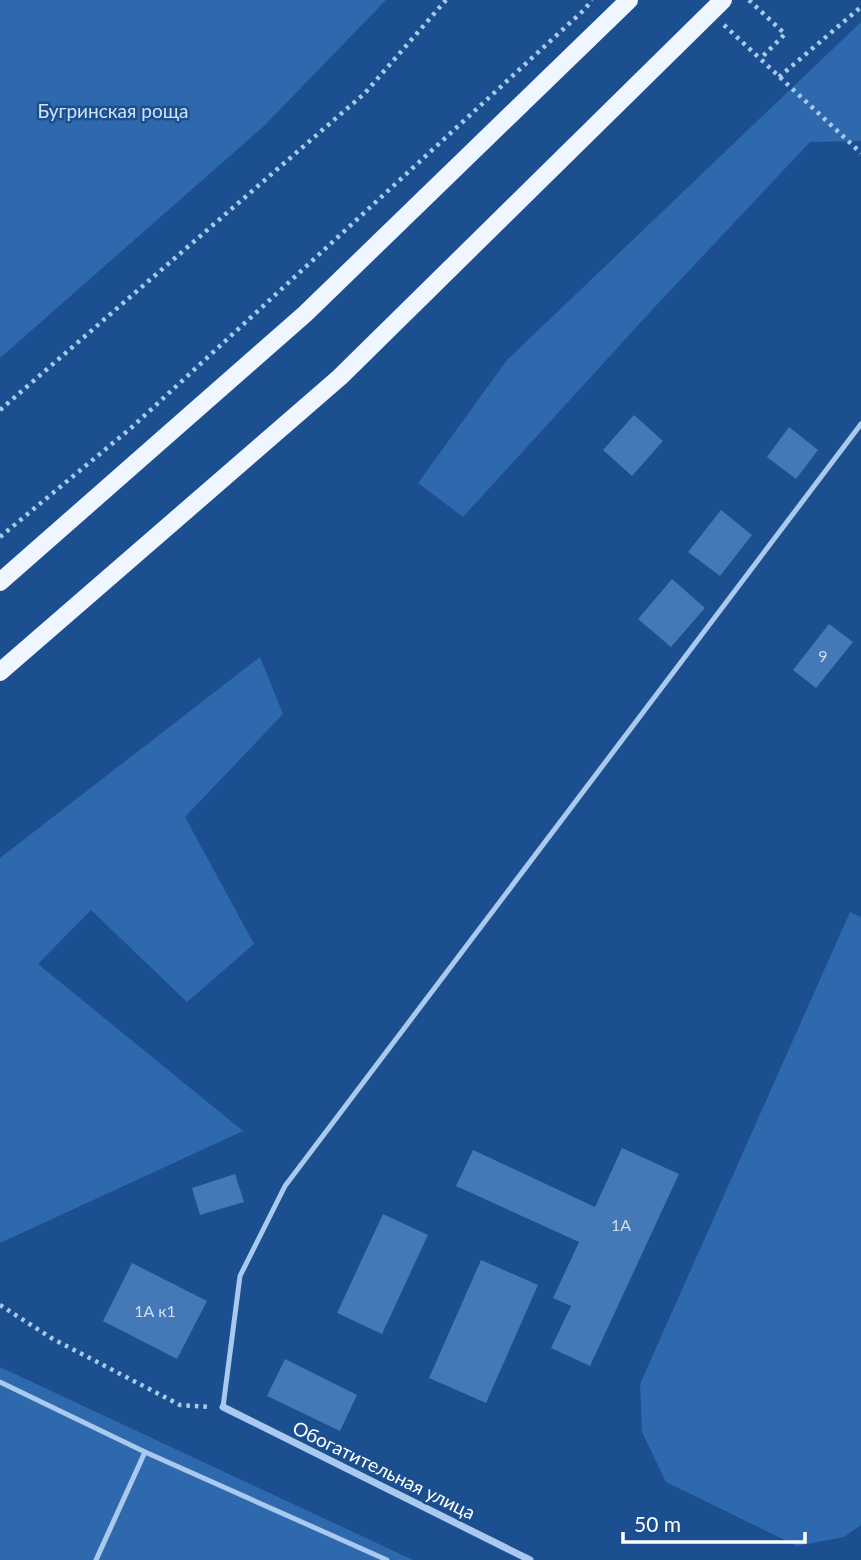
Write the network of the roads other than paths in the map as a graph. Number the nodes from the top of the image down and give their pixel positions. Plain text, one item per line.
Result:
1 (629, 0) edge
2 (723, 0) edge
3 (860, 428) edge
4 (0, 582) edge
5 (0, 672) edge
6 (0, 1382) edge
7 (223, 1407) joint
8 (145, 1452) junction
9 (96, 1560) edge
10 (387, 1560) edge
11 (530, 1560) edge

1 - 4 main road
2 - 5 main road
3 - 7 lane
6 - 8 lane
7 - 11 street, Обогатительная улица
8 - 9 lane
8 - 10 lane

